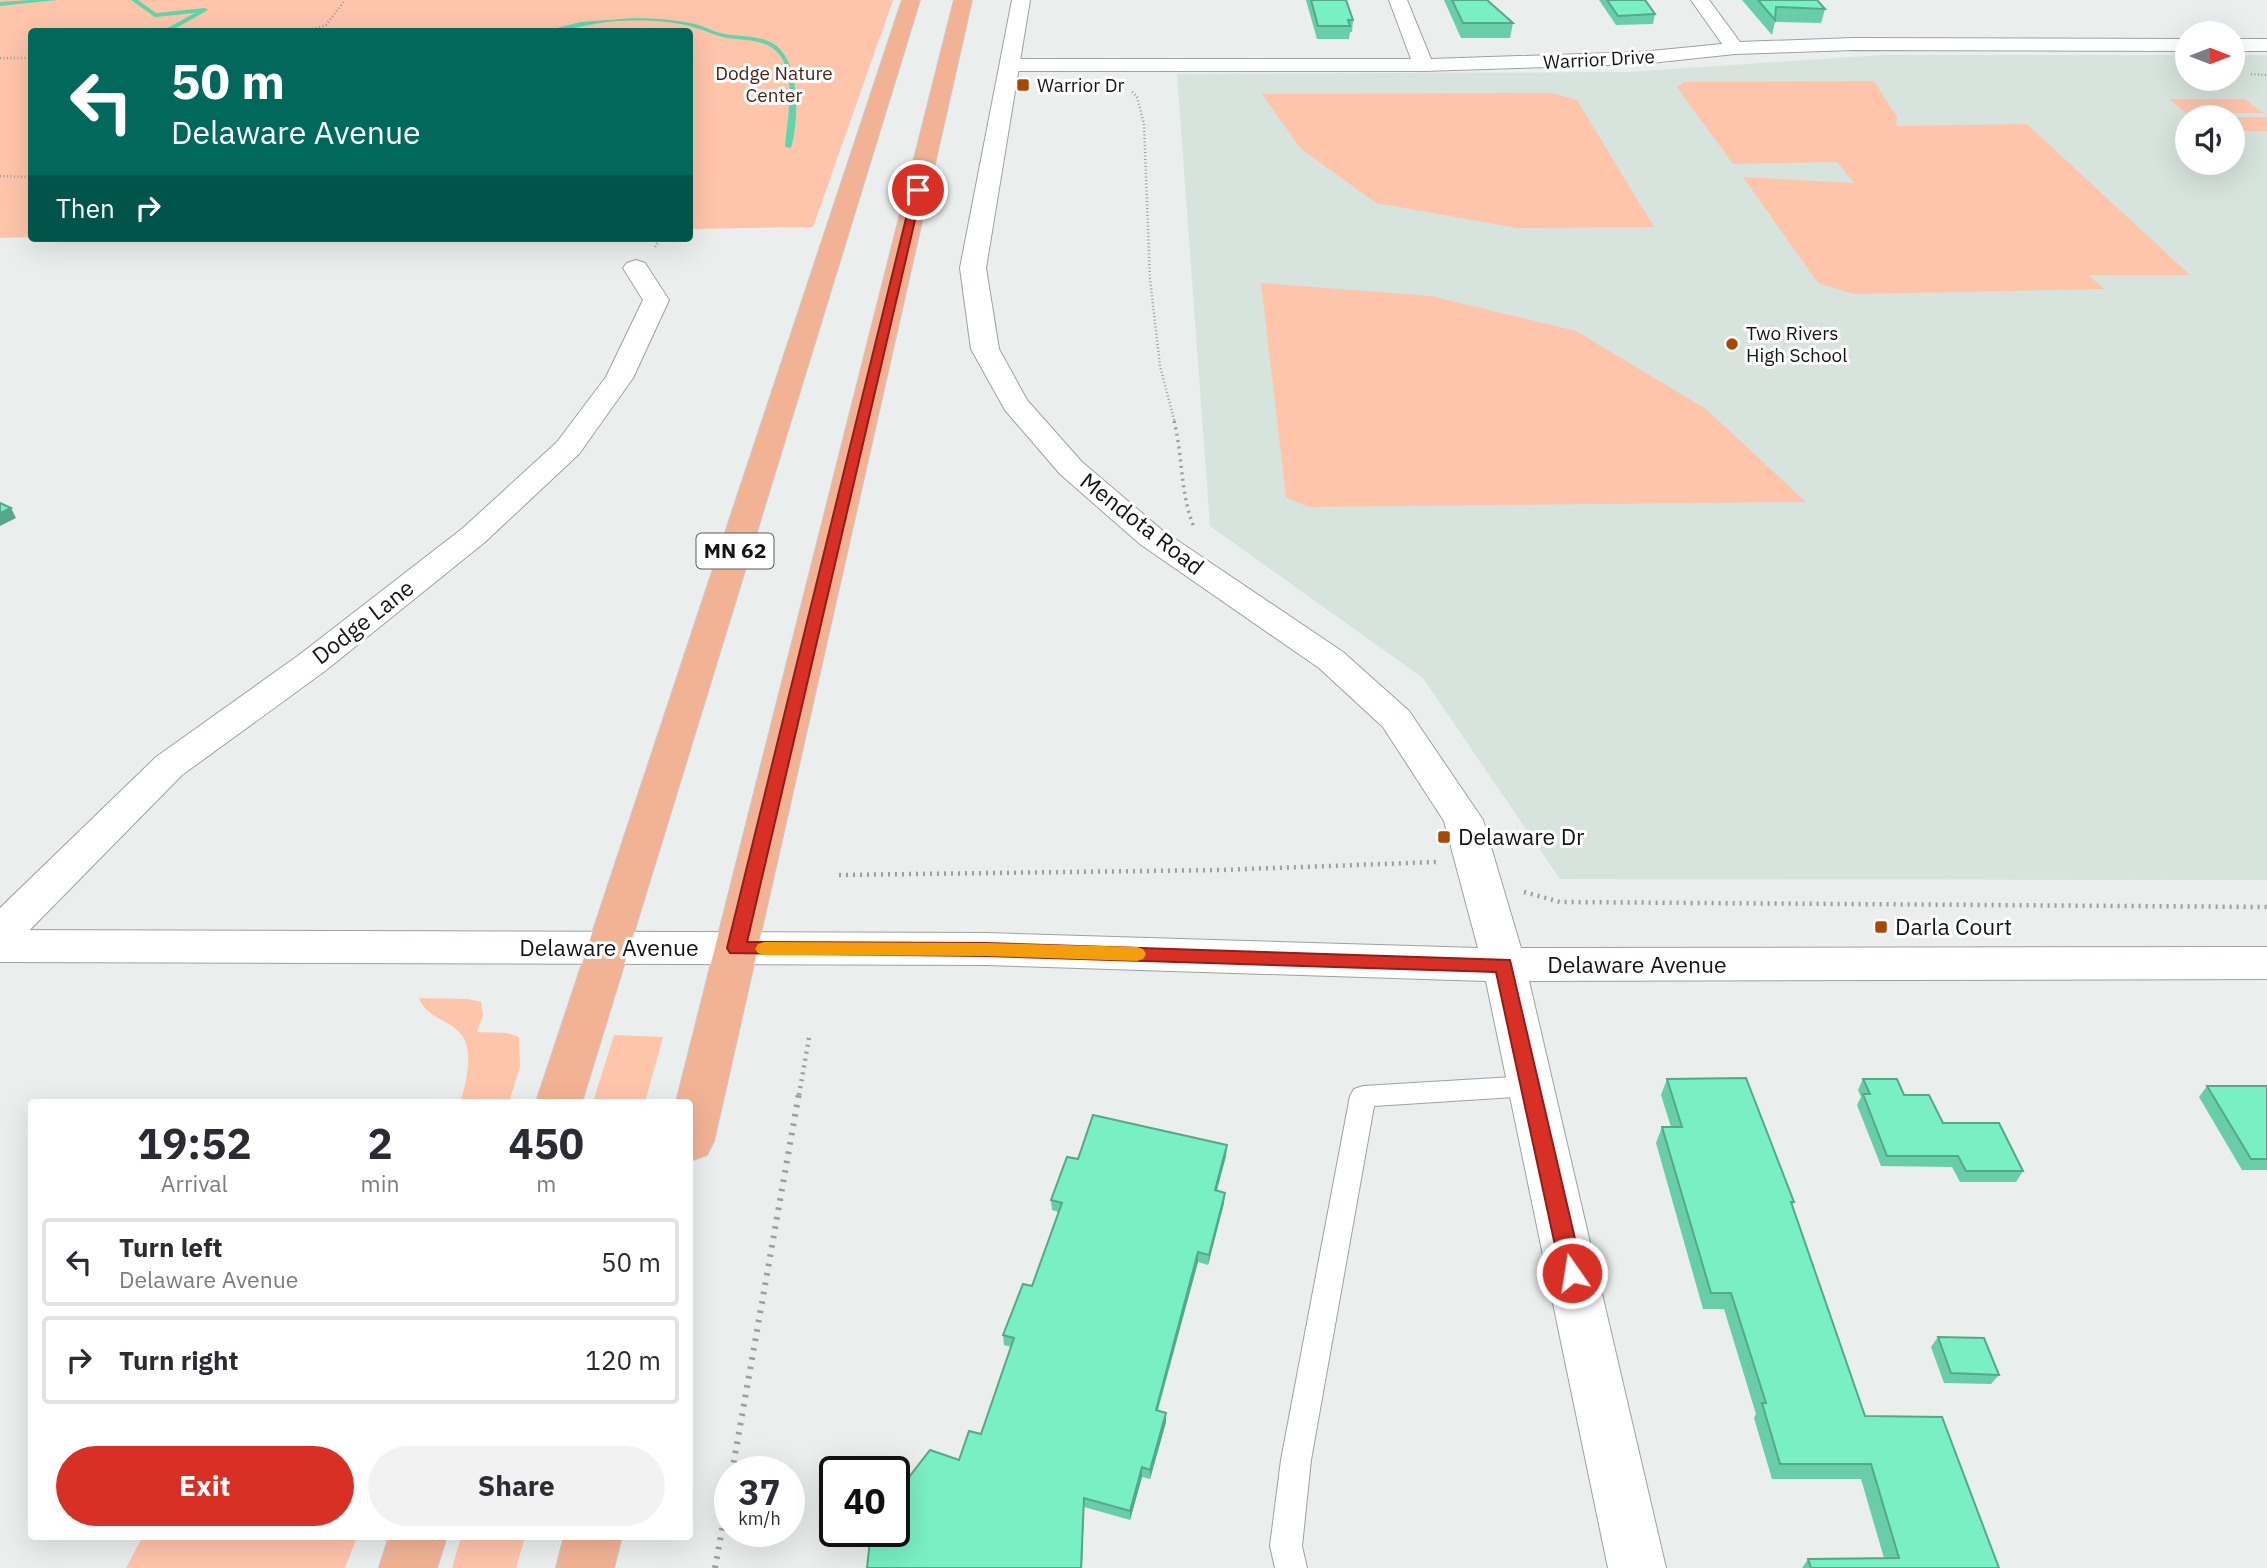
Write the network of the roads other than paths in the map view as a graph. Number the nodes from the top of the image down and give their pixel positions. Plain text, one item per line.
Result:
1 (911, 0) edge
2 (963, 0) edge
3 (1021, 0) edge
4 (1398, 0) edge
5 (1700, 0) edge
6 (2175, 45) edge
7 (2245, 45) edge
8 (2267, 45) edge
9 (1735, 48) junction
10 (1011, 65) junction
11 (1423, 65) junction
12 (636, 268) dead end
13 (0, 934) edge
14 (0, 947) edge
15 (609, 948) junction
16 (736, 948) junction
17 (2267, 963) edge
18 (1504, 965) junction
19 (1531, 1086) junction
20 (560, 1099) edge
21 (693, 1128) edge
22 (417, 1540) edge
23 (592, 1540) edge
24 (408, 1568) edge
25 (585, 1568) edge
26 (1292, 1568) edge
27 (1637, 1568) edge

1 - 15 highway, MN 62
2 - 16 highway
3 - 10 street, Mendota Road
4 - 11 street
5 - 9 street
6 - 9 street, Warrior Drive
7 - 8 street
9 - 11 street, Warrior Drive
10 - 11 street, Warrior Drive
10 - 18 street, Mendota Road
12 - 13 street, Dodge Lane
14 - 15 street, Delaware Avenue
15 - 16 street, Delaware Avenue
15 - 20 highway, MN 62
16 - 18 street, Delaware Avenue
16 - 21 highway
17 - 18 street, Delaware Avenue
18 - 19 street, Mendota Road
19 - 26 lane
19 - 27 street, Mendota Road
22 - 24 highway
23 - 25 highway

